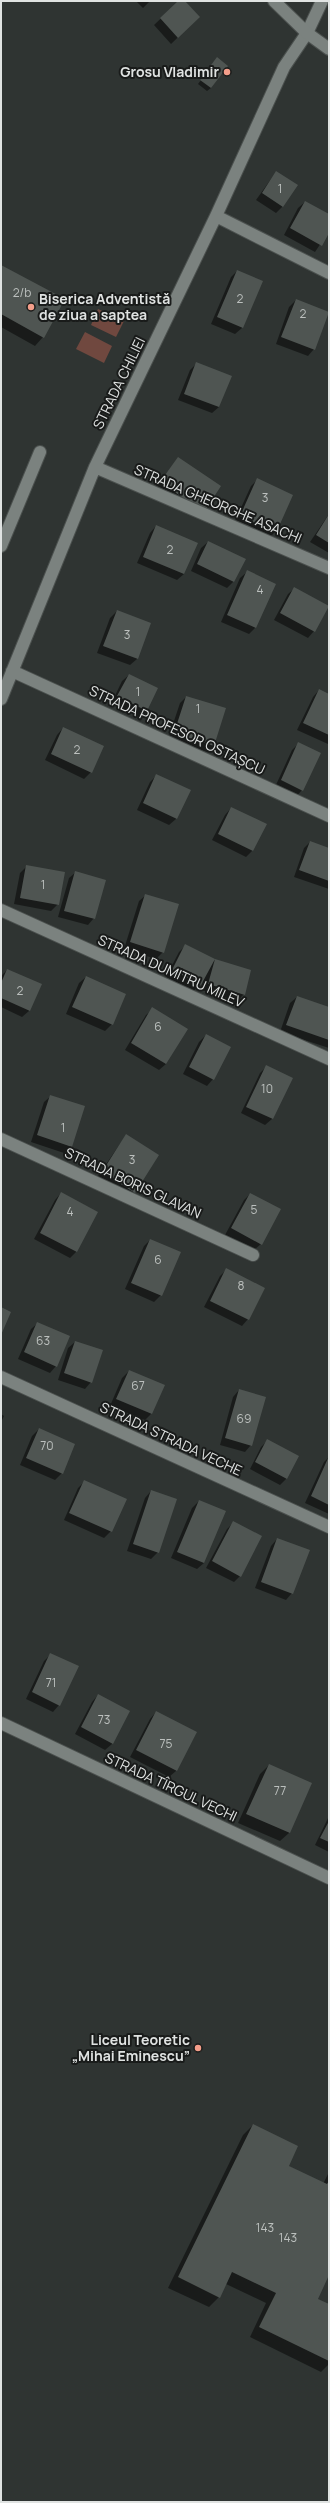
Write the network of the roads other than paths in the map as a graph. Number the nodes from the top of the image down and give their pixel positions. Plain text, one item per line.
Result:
1 (274, 1) edge
2 (322, 1) edge
3 (307, 34) junction
4 (329, 50) edge
5 (216, 216) junction
6 (329, 273) edge
7 (40, 452) dead end
8 (95, 467) junction
9 (1, 546) edge
10 (329, 568) edge
11 (12, 671) junction
12 (1, 699) edge
13 (329, 816) edge
14 (1, 910) edge
15 (329, 1059) edge
16 (1, 1139) edge
17 (253, 1255) dead end
18 (1, 1377) edge
19 (329, 1528) edge
20 (1, 1723) edge
21 (329, 1878) edge

1 - 3 street
2 - 3 street, STRADA CHILIEI
3 - 4 street
3 - 5 street, STRADA CHILIEI
5 - 6 street
5 - 8 street, STRADA CHILIEI
7 - 9 street
8 - 10 street, STRADA GHEORGHE ASACHI
8 - 11 street, STRADA CHILIEI
11 - 12 street, STRADA CHILIEI
11 - 13 street, STRADA PROFESOR OSTAȘCU
14 - 15 street, STRADA DUMITRU MILEV
16 - 17 street, STRADA BORIS GLAVAN
18 - 19 street, STRADA STRADA VECHE
20 - 21 street, STRADA TÎRGUL VECHI

